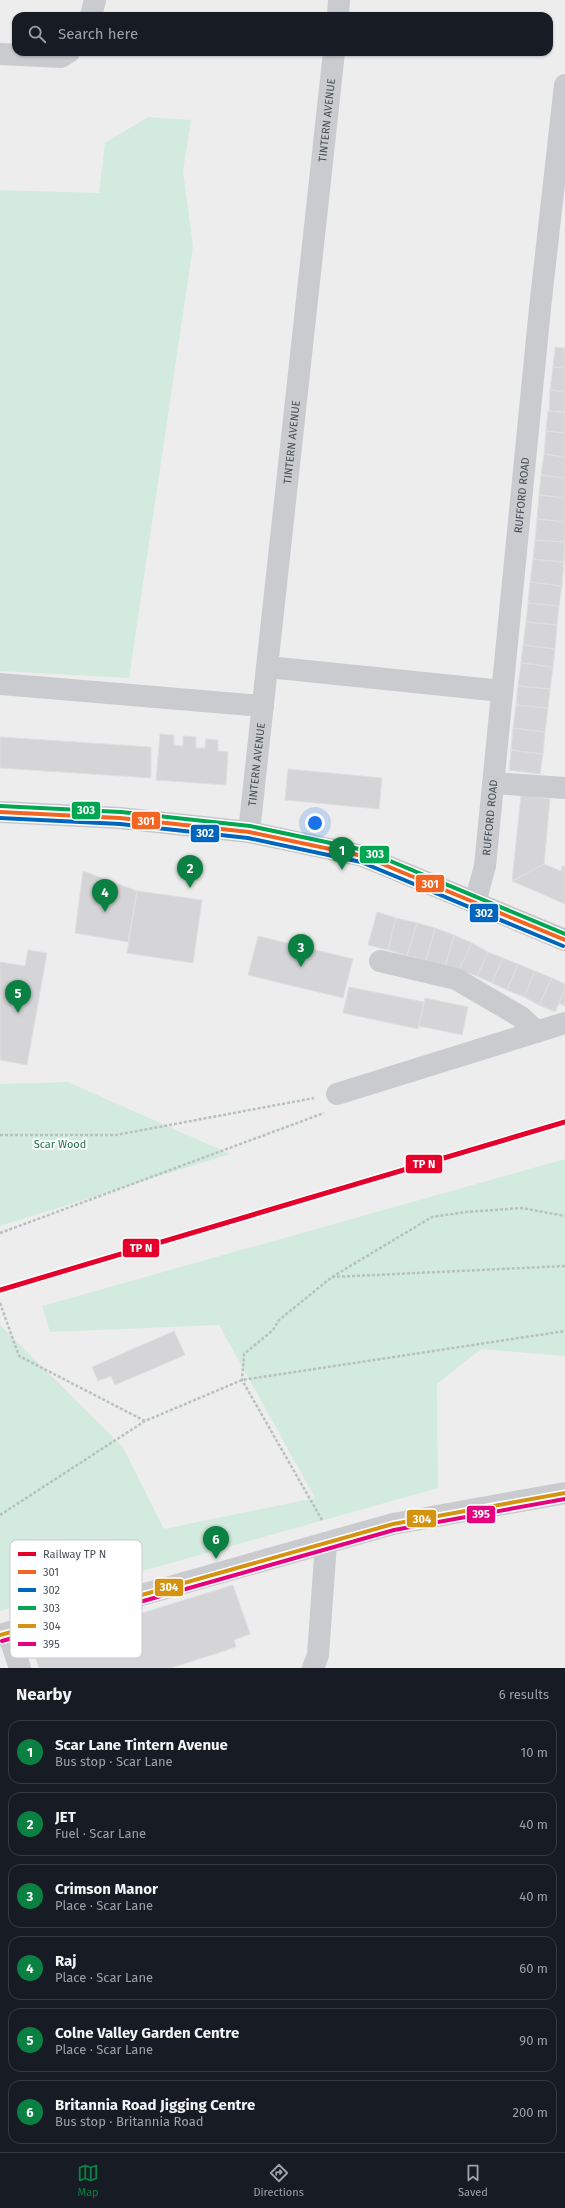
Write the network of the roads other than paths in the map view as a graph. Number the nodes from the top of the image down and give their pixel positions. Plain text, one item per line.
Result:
1 (95, 0) edge
2 (339, 0) edge
3 (92, 12) edge
4 (338, 12) edge
5 (0, 54) edge
6 (12, 55) edge
7 (41, 56) edge
8 (63, 56) edge
9 (334, 56) edge
10 (565, 86) edge
11 (268, 667) junction
12 (0, 684) edge
13 (502, 691) junction
14 (263, 706) junction
15 (493, 783) junction
16 (565, 788) edge
17 (0, 812) edge
18 (249, 832) junction
19 (475, 903) junction
20 (565, 940) edge
21 (380, 962) dead end
22 (565, 1023) edge
23 (537, 1032) junction
24 (337, 1094) road end
25 (565, 1493) edge
26 (330, 1542) junction
27 (142, 1595) edge
28 (4, 1634) edge
29 (10, 1647) edge
30 (15, 1658) edge
31 (20, 1668) edge
32 (313, 1668) edge

1 - 3 street
2 - 4 street
5 - 6 street
7 - 8 street
9 - 11 street, TINTERN AVENUE
10 - 13 street, RUFFORD ROAD
11 - 13 street
11 - 14 street, TINTERN AVENUE
12 - 14 street
13 - 15 street, RUFFORD ROAD
14 - 18 street, TINTERN AVENUE
15 - 16 street
15 - 19 street, RUFFORD ROAD
17 - 18 main road
18 - 19 main road
19 - 20 main road
21 - 23 street
22 - 23 street
23 - 24 street
25 - 26 street
26 - 27 street
26 - 32 street
28 - 29 street
30 - 31 street

